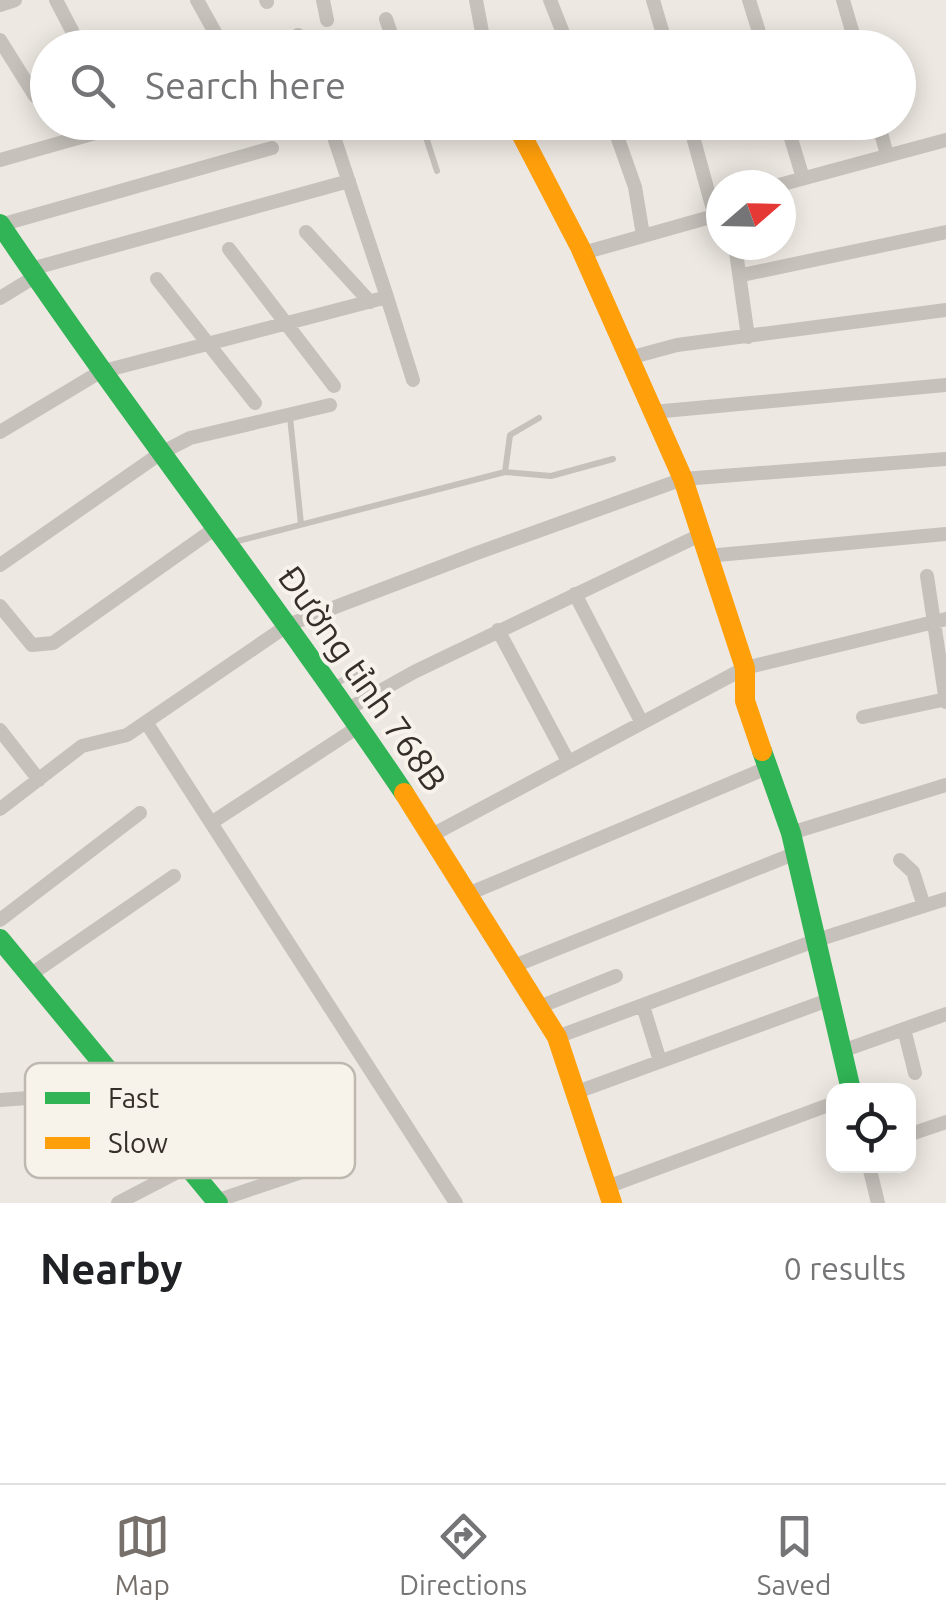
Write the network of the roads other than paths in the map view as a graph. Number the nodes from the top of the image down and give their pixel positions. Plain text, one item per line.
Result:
1 (15, 0) edge
2 (56, 0) edge
3 (197, 0) edge
4 (323, 0) edge
5 (476, 0) edge
6 (550, 0) edge
7 (653, 0) edge
8 (749, 0) edge
9 (843, 0) edge
10 (0, 6) edge
11 (386, 19) dead end
12 (328, 20) dead end
13 (72, 30) edge
14 (214, 30) edge
15 (390, 30) edge
16 (482, 30) edge
17 (562, 30) edge
18 (662, 30) edge
19 (758, 30) edge
20 (852, 30) edge
21 (0, 40) edge
22 (30, 88) edge
23 (71, 140) edge
24 (336, 140) edge
25 (426, 140) edge
26 (523, 140) edge
27 (618, 140) edge
28 (694, 140) edge
29 (791, 140) edge
30 (883, 140) edge
31 (946, 140) edge
32 (272, 148) dead end
33 (887, 155) junction
34 (0, 160) edge
35 (438, 172) dead end
36 (706, 178) edge
37 (803, 178) junction
38 (796, 180) edge
39 (350, 181) junction
40 (706, 218) edge
41 (0, 224) edge
42 (306, 232) dead end
43 (946, 232) edge
44 (643, 235) junction
45 (229, 249) dead end
46 (583, 253) junction
47 (738, 260) edge
48 (34, 272) junction
49 (742, 276) junction
50 (157, 279) dead end
51 (387, 297) junction
52 (0, 298) edge
53 (370, 302) junction
54 (946, 310) edge
55 (288, 323) junction
56 (748, 337) junction
57 (208, 344) junction
58 (629, 358) junction
59 (100, 372) junction
60 (413, 380) dead end
61 (946, 384) edge
62 (334, 386) dead end
63 (256, 403) dead end
64 (330, 405) dead end
65 (653, 412) junction
66 (290, 414) junction
67 (539, 418) dead end
68 (0, 432) edge
69 (161, 453) junction
70 (613, 459) dead end
71 (946, 460) edge
72 (505, 472) junction
73 (683, 479) junction
74 (301, 524) junction
75 (946, 534) edge
76 (223, 535) junction
77 (703, 546) junction
78 (0, 566) edge
79 (927, 576) dead end
80 (575, 594) junction
81 (0, 606) edge
82 (938, 620) edge
83 (288, 625) junction
84 (498, 630) junction
85 (745, 668) junction
86 (358, 672) dead end
87 (332, 686) junction
88 (946, 700) edge
89 (862, 717) dead end
90 (353, 718) junction
91 (146, 722) junction
92 (642, 723) junction
93 (0, 730) edge
94 (568, 762) junction
95 (768, 766) junction
96 (39, 780) junction
97 (946, 785) edge
98 (0, 810) edge
99 (140, 813) dead end
100 (211, 823) junction
101 (432, 835) junction
102 (793, 843) junction
103 (900, 860) dead end
104 (174, 876) dead end
105 (468, 894) junction
106 (946, 899) edge
107 (924, 906) junction
108 (0, 920) edge
109 (0, 939) edge
110 (817, 940) junction
111 (514, 966) junction
112 (30, 975) junction
113 (616, 976) dead end
114 (830, 998) junction
115 (643, 1006) junction
116 (539, 1007) junction
117 (946, 1014) edge
118 (904, 1029) junction
119 (557, 1038) junction
120 (842, 1051) junction
121 (660, 1061) junction
122 (103, 1063) edge
123 (915, 1073) dead end
124 (849, 1083) edge
125 (577, 1092) junction
126 (25, 1098) edge
127 (0, 1100) edge
128 (826, 1106) edge
129 (946, 1122) edge
130 (916, 1133) edge
131 (871, 1173) edge
132 (166, 1178) edge
133 (196, 1178) edge
134 (287, 1178) edge
135 (610, 1195) edge
136 (217, 1202) edge
137 (118, 1203) edge
138 (456, 1203) edge
139 (878, 1203) edge

1 - 10 street
2 - 13 street
3 - 14 street
4 - 12 street
5 - 16 street
6 - 17 street
7 - 18 street
8 - 19 street
9 - 20 street
11 - 15 street
21 - 22 street
23 - 34 street
24 - 39 street
25 - 35 lane
26 - 46 street
27 - 44 street
28 - 36 street
29 - 37 street
30 - 33 street
31 - 33 street
32 - 41 street
33 - 37 street
37 - 38 street
39 - 48 street
39 - 51 street
40 - 44 street
41 - 48 street, Đường tỉnh 768B
42 - 53 street
43 - 49 street
44 - 46 street
45 - 55 street
46 - 58 street
47 - 49 street
48 - 52 street
48 - 59 street, Đường tỉnh 768B
49 - 56 street
50 - 57 street
51 - 53 street
51 - 60 street
53 - 55 street
54 - 56 street
55 - 57 street
55 - 62 street
56 - 58 street
57 - 59 street
57 - 63 street
58 - 65 street
59 - 68 street
59 - 69 street, Đường tỉnh 768B
61 - 65 street
64 - 66 street
65 - 73 street
66 - 69 street
66 - 74 lane
67 - 72 lane
69 - 76 street, Đường tỉnh 768B
69 - 78 street
70 - 72 lane
71 - 73 street
72 - 74 lane
73 - 77 street
73 - 83 street
74 - 76 lane
75 - 77 street
76 - 81 street
76 - 83 street, Đường tỉnh 768B
77 - 80 street
77 - 85 street
79 - 82 street
80 - 84 street
80 - 92 street
82 - 85 street
82 - 88 street
83 - 87 street, Đường tỉnh 768B
83 - 91 street
84 - 90 street
84 - 94 street
85 - 92 street
85 - 95 street
86 - 87 lane
87 - 90 street, Đường tỉnh 768B
88 - 89 street
90 - 100 street
90 - 101 street, Đường tỉnh 768B
91 - 96 street
91 - 100 street
92 - 94 street
93 - 96 street
94 - 101 street
95 - 102 street
95 - 105 street
96 - 98 street
97 - 102 street
99 - 108 street
100 - 138 street
101 - 105 street, Đường tỉnh 768B
102 - 110 street
102 - 111 street
103 - 107 street
104 - 112 street
105 - 111 street, Đường tỉnh 768B
106 - 107 street
107 - 110 street
109 - 112 street
110 - 114 street
110 - 115 street
111 - 116 street, Đường tỉnh 768B
112 - 122 street
113 - 116 street
114 - 120 street
114 - 121 street
115 - 119 street
115 - 121 street
116 - 119 street, Đường tỉnh 768B
117 - 118 street
118 - 120 street
118 - 123 street
119 - 125 street, Đường tỉnh 768B
120 - 124 street
121 - 125 street
125 - 135 street, Đường tỉnh 768B
126 - 127 street
128 - 135 street
129 - 130 street
131 - 139 street
132 - 137 street
133 - 136 street
134 - 136 street

